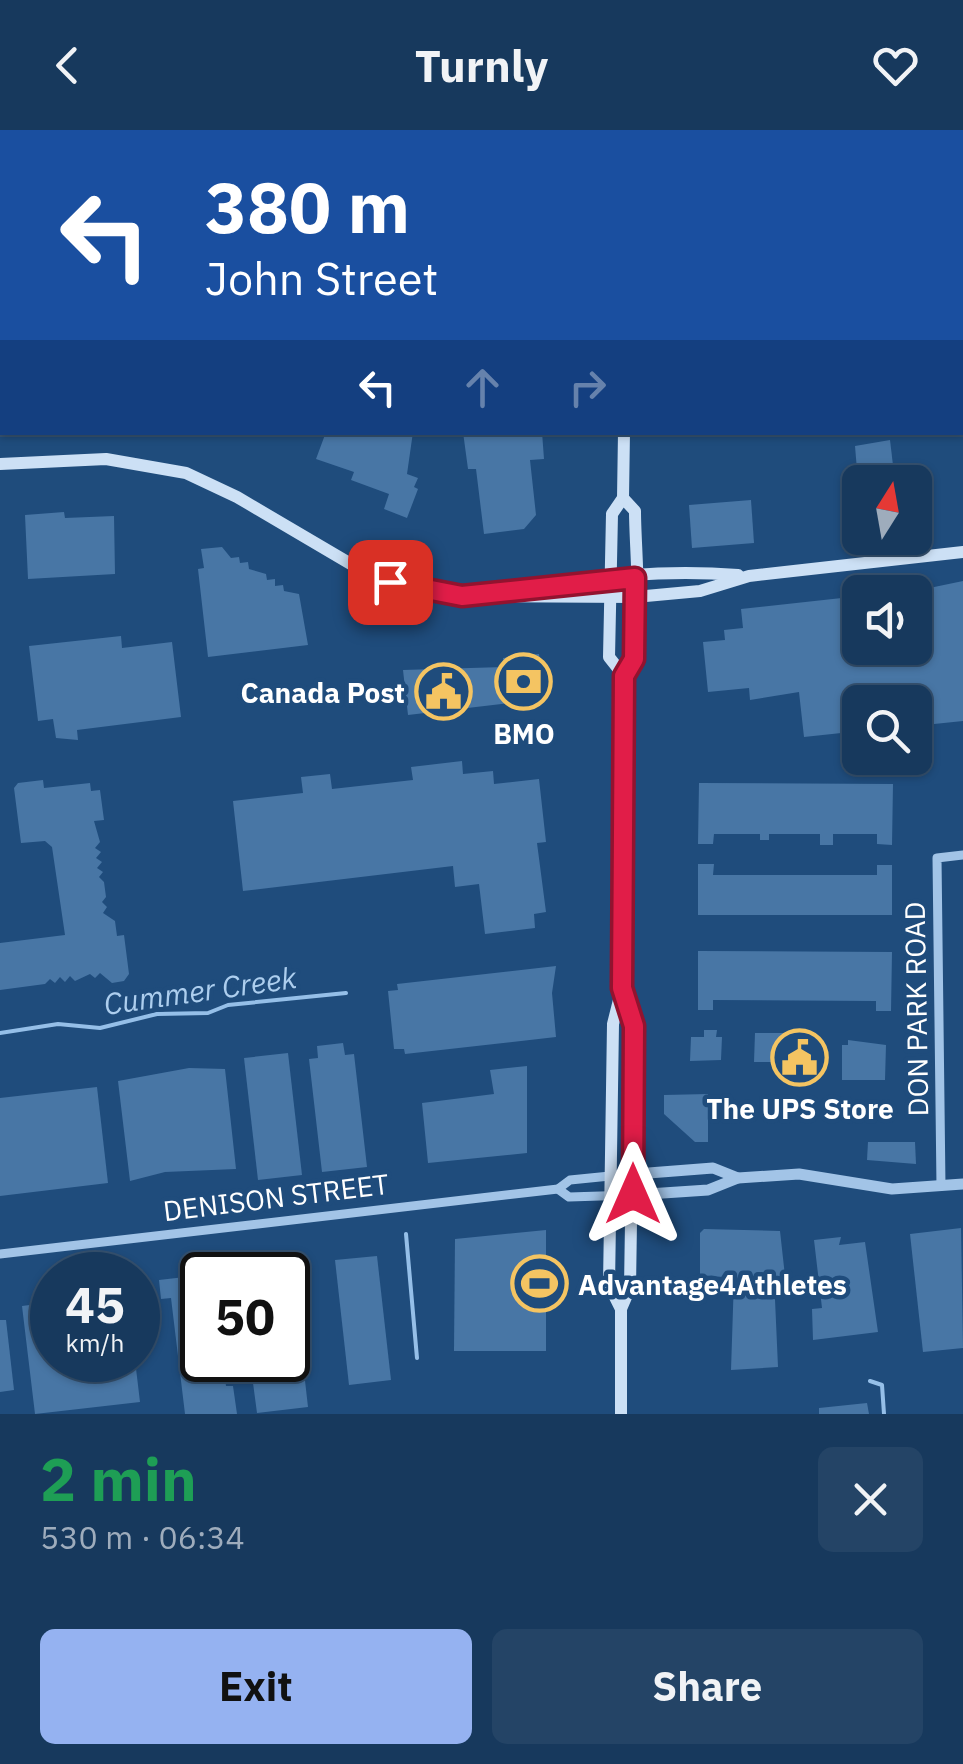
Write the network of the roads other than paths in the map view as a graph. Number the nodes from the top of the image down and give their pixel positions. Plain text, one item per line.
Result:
1 (624, 435) edge
2 (0, 464) edge
3 (624, 498) junction
4 (963, 552) edge
5 (749, 576) junction
6 (635, 578) junction
7 (611, 580) junction
8 (512, 594) junction
9 (636, 597) junction
10 (610, 598) junction
11 (624, 676) junction
12 (963, 856) edge
13 (622, 988) junction
14 (633, 1173) junction
15 (610, 1176) junction
16 (738, 1178) junction
17 (963, 1184) edge
18 (941, 1186) junction
19 (558, 1189) junction
20 (633, 1194) junction
21 (610, 1195) junction
22 (0, 1254) edge
23 (621, 1310) junction
24 (621, 1414) edge

1 - 3 main road
2 - 8 main road
3 - 6 main road
3 - 7 main road
4 - 5 main road
5 - 6 main road
5 - 9 main road
6 - 7 main road
6 - 9 main road
7 - 8 main road
7 - 10 main road
8 - 10 main road
9 - 10 main road
9 - 11 main road
10 - 11 main road
11 - 13 main road
12 - 18 street, DON PARK ROAD
13 - 14 main road
13 - 15 main road
14 - 15 street, DENISON STREET
14 - 16 street, DENISON STREET
14 - 20 main road
15 - 19 street, DENISON STREET
15 - 21 main road
16 - 18 street, DENISON STREET
16 - 20 street, DENISON STREET
17 - 18 street, DENISON STREET
19 - 21 street, DENISON STREET
19 - 22 street, DENISON STREET
20 - 21 street, DENISON STREET
20 - 23 main road
21 - 23 main road
23 - 24 main road

